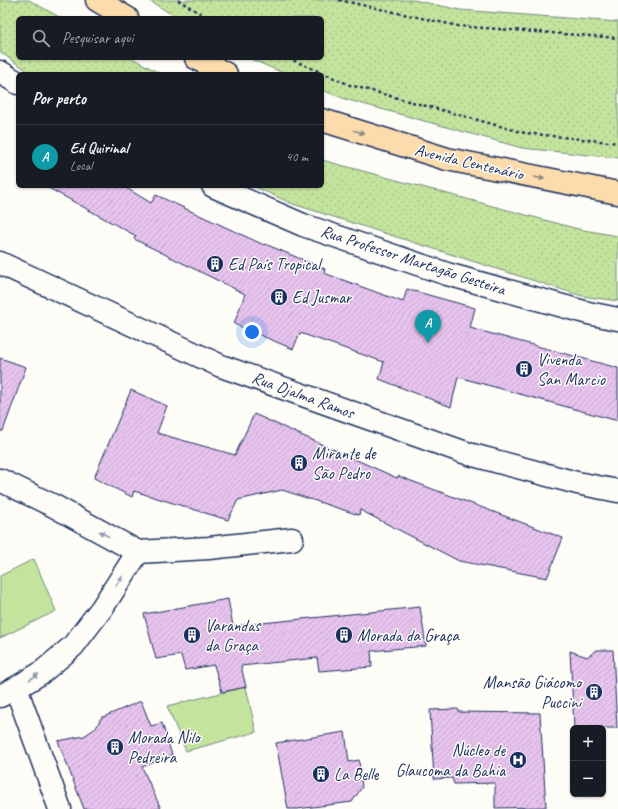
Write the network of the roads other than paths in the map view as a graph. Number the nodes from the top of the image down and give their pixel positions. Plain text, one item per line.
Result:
1 (98, 0) edge
2 (124, 16) edge
3 (200, 60) edge
4 (0, 72) edge
5 (222, 72) edge
6 (16, 82) edge
7 (324, 121) edge
8 (583, 187) junction
9 (218, 188) edge
10 (618, 188) edge
11 (618, 193) edge
12 (0, 263) edge
13 (618, 319) edge
14 (0, 480) edge
15 (618, 491) edge
16 (292, 539) dead end
17 (138, 552) junction
18 (8, 692) edge
19 (60, 809) edge

1 - 2 main road
3 - 5 main road
4 - 6 street
7 -> 8 main road, Avenida Centenário
8 - 10 main road
8 - 11 main road, Avenida Centenário
9 - 13 street, Rua Professor Martagão Gesteira
12 - 15 street, Rua Djalma Ramos
17 -> 14 street
16 - 17 street
18 -> 17 street
18 - 19 street

